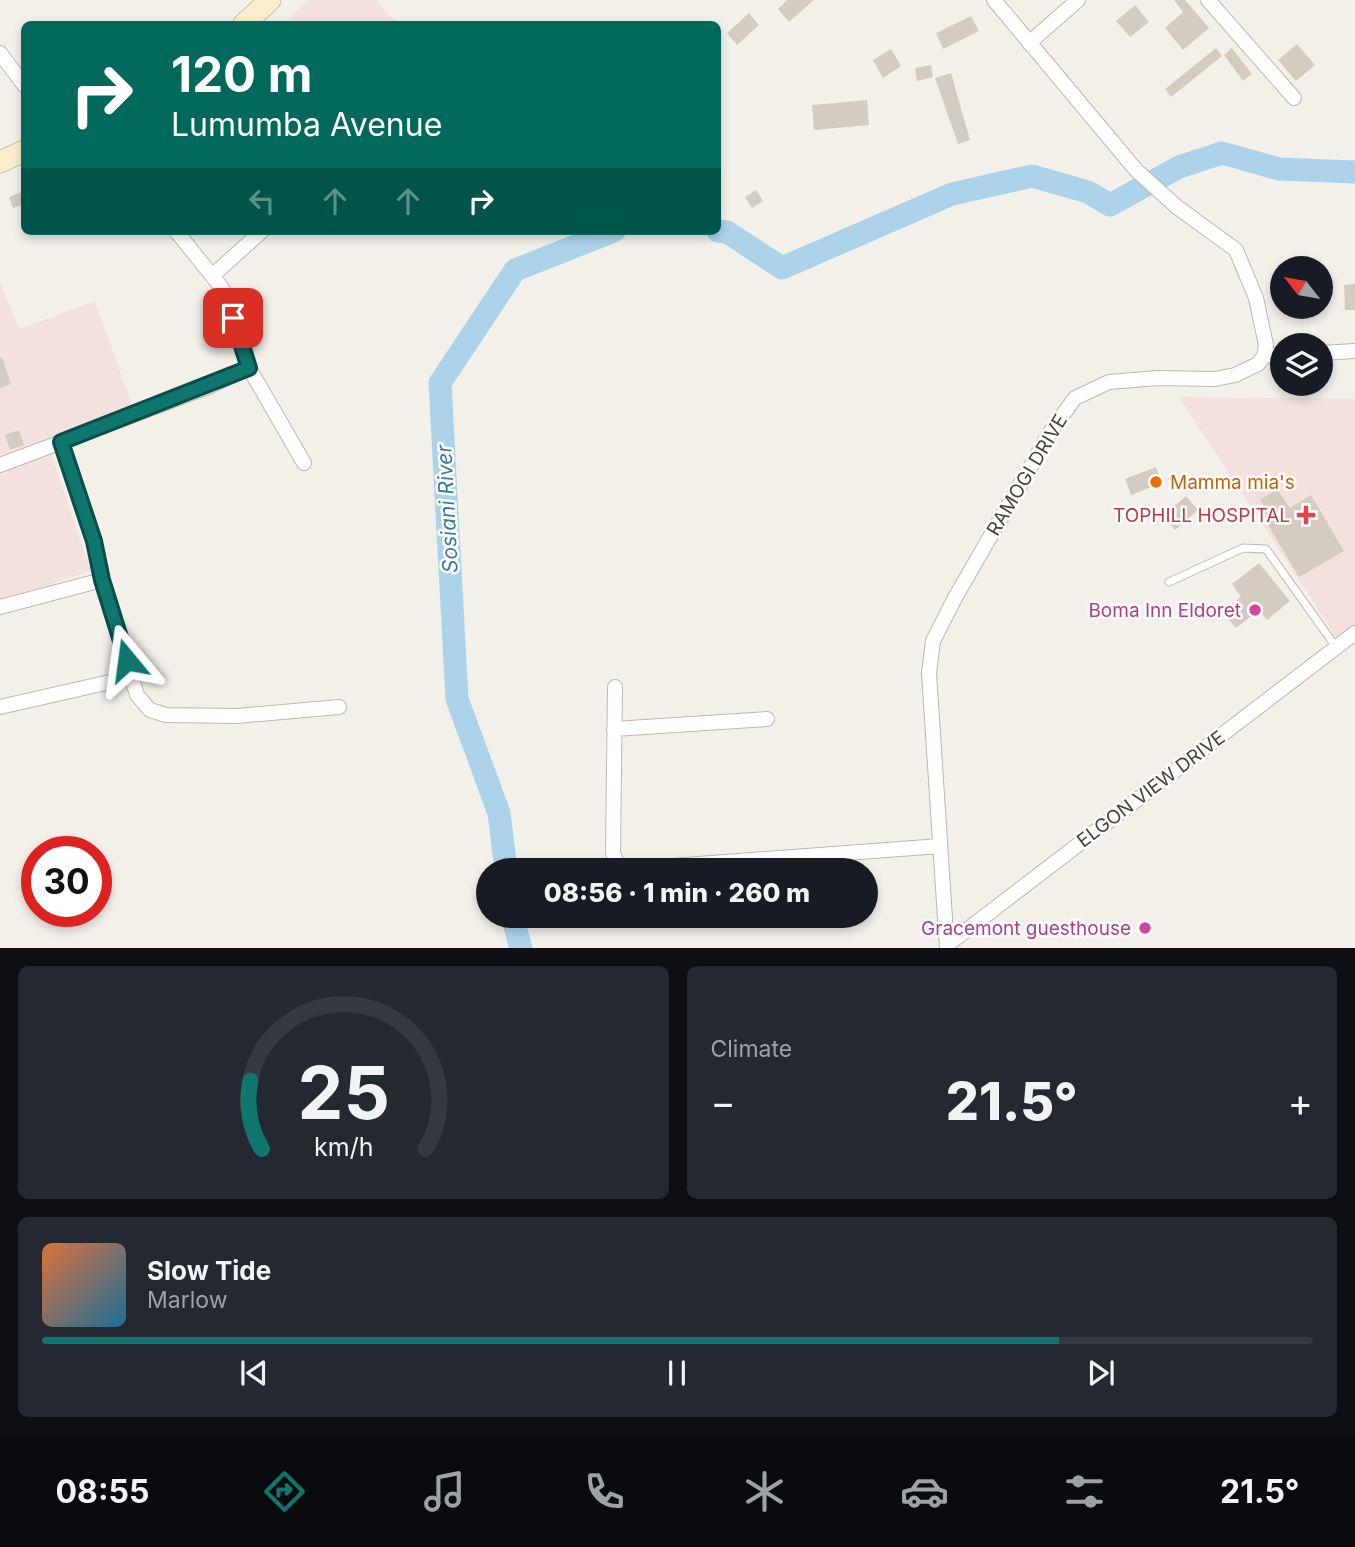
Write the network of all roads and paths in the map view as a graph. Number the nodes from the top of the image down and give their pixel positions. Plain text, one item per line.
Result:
1 (270, 0) edge
2 (994, 0) edge
3 (1078, 0) edge
4 (1208, 0) edge
5 (247, 21) edge
6 (1030, 43) junction
7 (0, 53) edge
8 (21, 81) edge
9 (1294, 97) dead end
10 (21, 152) edge
11 (0, 162) edge
12 (179, 235) edge
13 (258, 235) edge
14 (212, 276) junction
15 (1355, 351) edge
16 (1333, 352) edge
17 (1264, 356) junction
18 (1270, 356) edge
19 (249, 368) junction
20 (61, 442) junction
21 (304, 463) dead end
22 (0, 465) edge
23 (102, 580) junction
24 (1169, 582) dead end
25 (0, 607) edge
26 (1355, 633) edge
27 (1336, 647) junction
28 (132, 677) junction
29 (615, 687) dead end
30 (0, 707) edge
31 (339, 707) dead end
32 (767, 719) dead end
33 (614, 729) junction
34 (940, 846) junction
35 (947, 947) edge

1 - 5 street
2 - 6 street
3 - 6 street
4 - 9 street
6 - 17 street
7 - 8 street
10 - 11 street
12 - 14 street
13 - 14 street
14 - 19 street
15 - 16 street
17 - 18 street
17 - 34 street, RAMOGI DRIVE
19 - 20 street
19 - 21 street
20 - 22 street
20 - 23 street
23 - 25 street
23 - 28 street
24 - 27 lane
26 - 27 street, ELGON VIEW DRIVE
27 - 35 street, ELGON VIEW DRIVE
28 - 30 street
28 - 31 street
29 - 33 street
32 - 33 street
33 - 34 street
34 - 35 street, RAMOGI DRIVE

